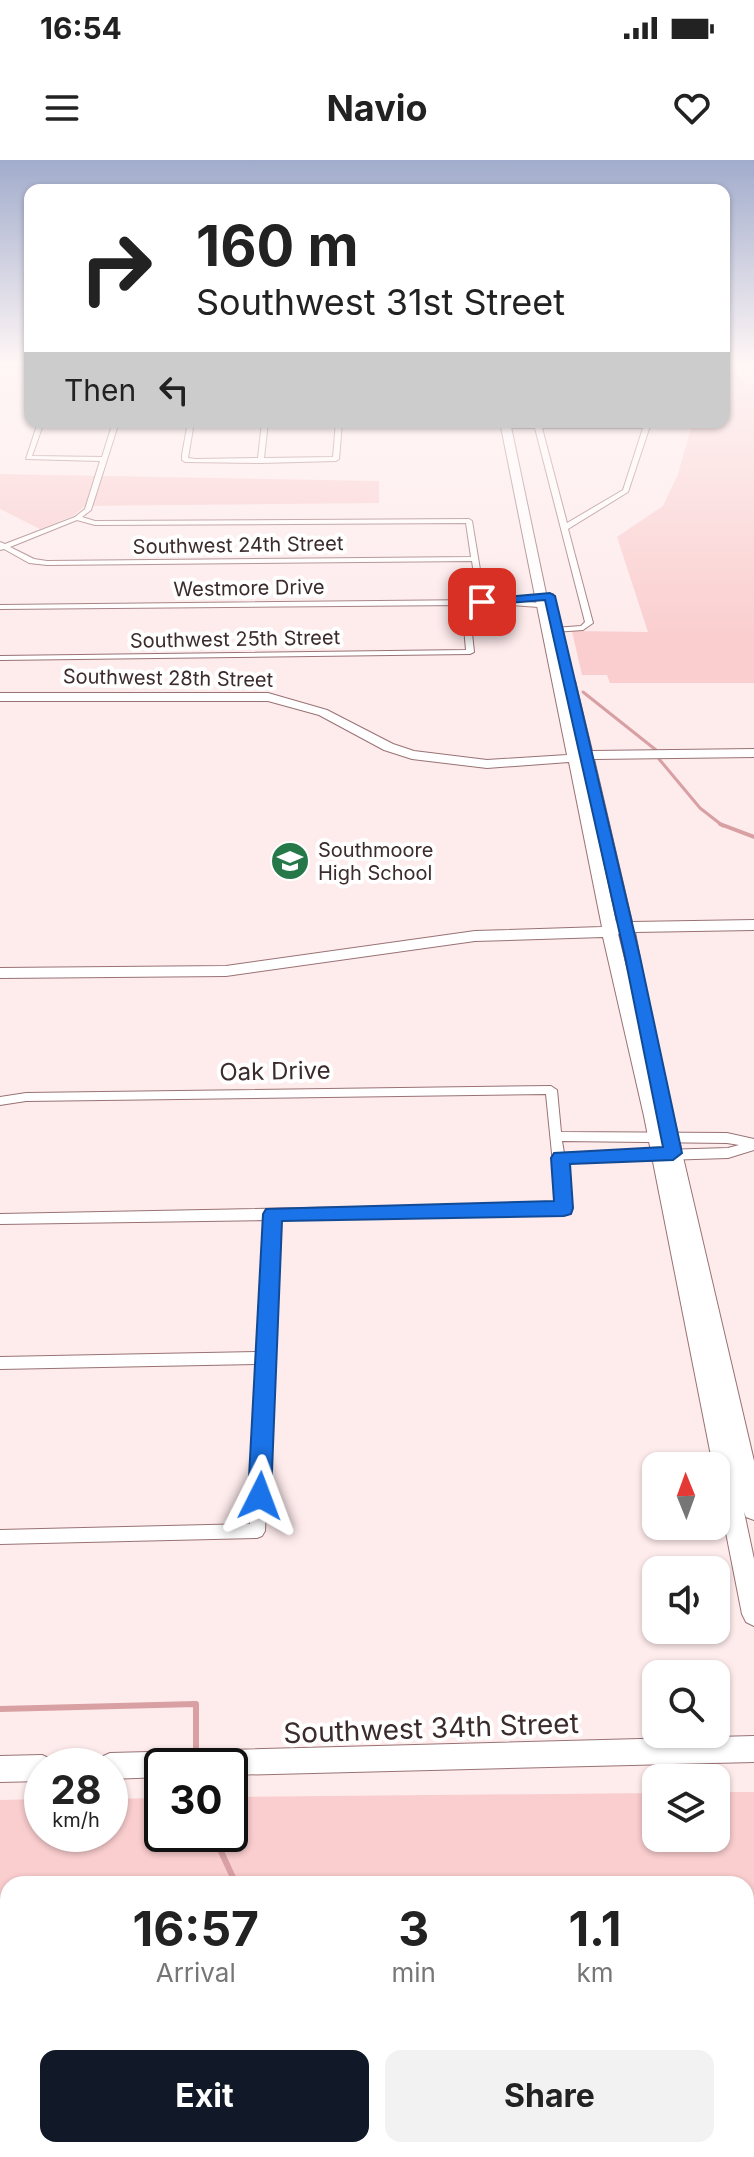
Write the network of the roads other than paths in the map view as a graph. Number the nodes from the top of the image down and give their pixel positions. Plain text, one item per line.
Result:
1 (28, 457) edge
2 (185, 457) edge
3 (261, 457) edge
4 (336, 457) edge
5 (516, 457) edge
6 (546, 457) edge
7 (636, 457) edge
8 (105, 459) joint
9 (261, 461) junction
10 (77, 518) junction
11 (564, 528) junction
12 (1, 546) edge
13 (476, 559) junction
14 (547, 601) junction
15 (465, 602) junction
16 (482, 602) junction
17 (0, 607) edge
18 (557, 630) junction
19 (0, 658) edge
20 (0, 697) edge
21 (754, 753) edge
22 (578, 756) junction
23 (754, 925) edge
24 (615, 928) junction
25 (0, 973) edge
26 (0, 1101) edge
27 (558, 1136) junction
28 (665, 1145) junction
29 (754, 1145) edge
30 (560, 1158) junction
31 (273, 1214) junction
32 (0, 1219) edge
33 (267, 1358) junction
34 (0, 1363) edge
35 (754, 1509) edge
36 (0, 1537) edge
37 (754, 1614) edge
38 (754, 1749) edge
39 (248, 1763) edge
40 (24, 1768) edge
41 (0, 1769) edge

1 - 8 street
2 - 9 street
3 - 9 street
4 - 9 street
5 - 14 main road
6 - 11 street
7 - 11 street
8 - 10 street
10 - 12 street
10 - 13 street
11 - 18 street
12 - 13 street, Southwest 24th Street
13 - 16 street
14 - 16 street, Westmore Drive
14 - 18 main road
14 - 22 main road
15 - 16 street, Westmore Drive
15 - 17 street, Westmore Drive
15 - 19 street, Southwest 25th Street
18 - 22 main road
20 - 22 main road, Southwest 28th Street
21 - 22 main road, Southwest 28th Street
22 - 24 main road
23 - 24 main road
24 - 25 main road
24 - 28 main road
26 - 27 street, Oak Drive
27 - 28 street
27 - 30 street
28 - 29 street
28 - 30 street
28 - 35 main road
28 - 37 main road
30 - 31 street
31 - 32 street
31 - 33 street
33 - 34 street
33 - 36 street
38 - 39 main road, Southwest 34th Street
40 - 41 main road

